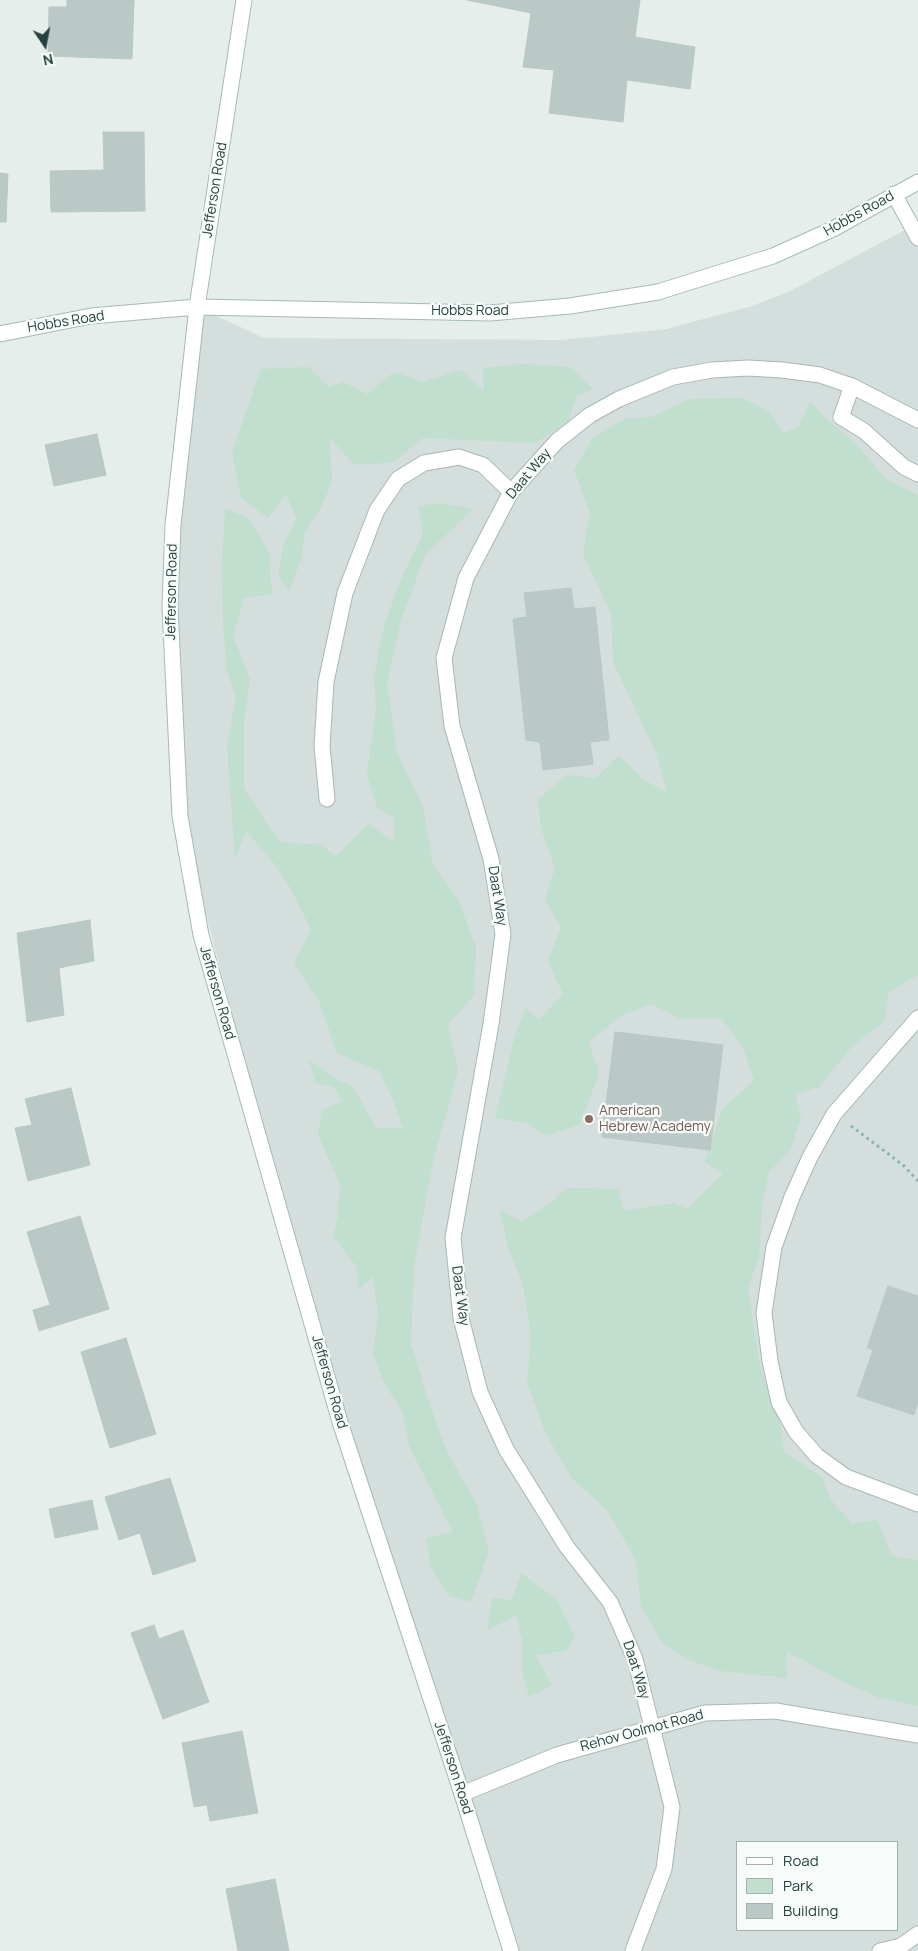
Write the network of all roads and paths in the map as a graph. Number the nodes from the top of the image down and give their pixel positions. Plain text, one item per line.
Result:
1 (244, 0) edge
2 (918, 182) edge
3 (894, 194) junction
4 (918, 238) edge
5 (197, 307) junction
6 (0, 334) edge
7 (852, 386) junction
8 (918, 420) edge
9 (918, 474) edge
10 (511, 492) junction
11 (327, 799) dead end
12 (918, 1018) edge
13 (834, 1114) junction
14 (918, 1181) edge
15 (918, 1504) edge
16 (653, 1726) junction
17 (918, 1735) edge
18 (462, 1794) junction
19 (918, 1934) edge
20 (511, 1951) edge
21 (633, 1951) edge
22 (880, 1951) edge

1 - 5 street, Jefferson Road
2 - 3 street, Hobbs Road
3 - 4 street
3 - 5 street, Hobbs Road
5 - 6 street, Hobbs Road
5 - 18 street, Jefferson Road
7 - 8 street, Daat Way
7 - 9 street
7 - 10 street, Daat Way
10 - 11 street
10 - 16 street, Daat Way
12 - 13 street
13 - 14 path
13 - 15 street
16 - 17 street, Rehov Oolmot Road
16 - 18 street, Rehov Oolmot Road
16 - 21 street, Daat Way
18 - 20 street, Jefferson Road
19 - 22 street

